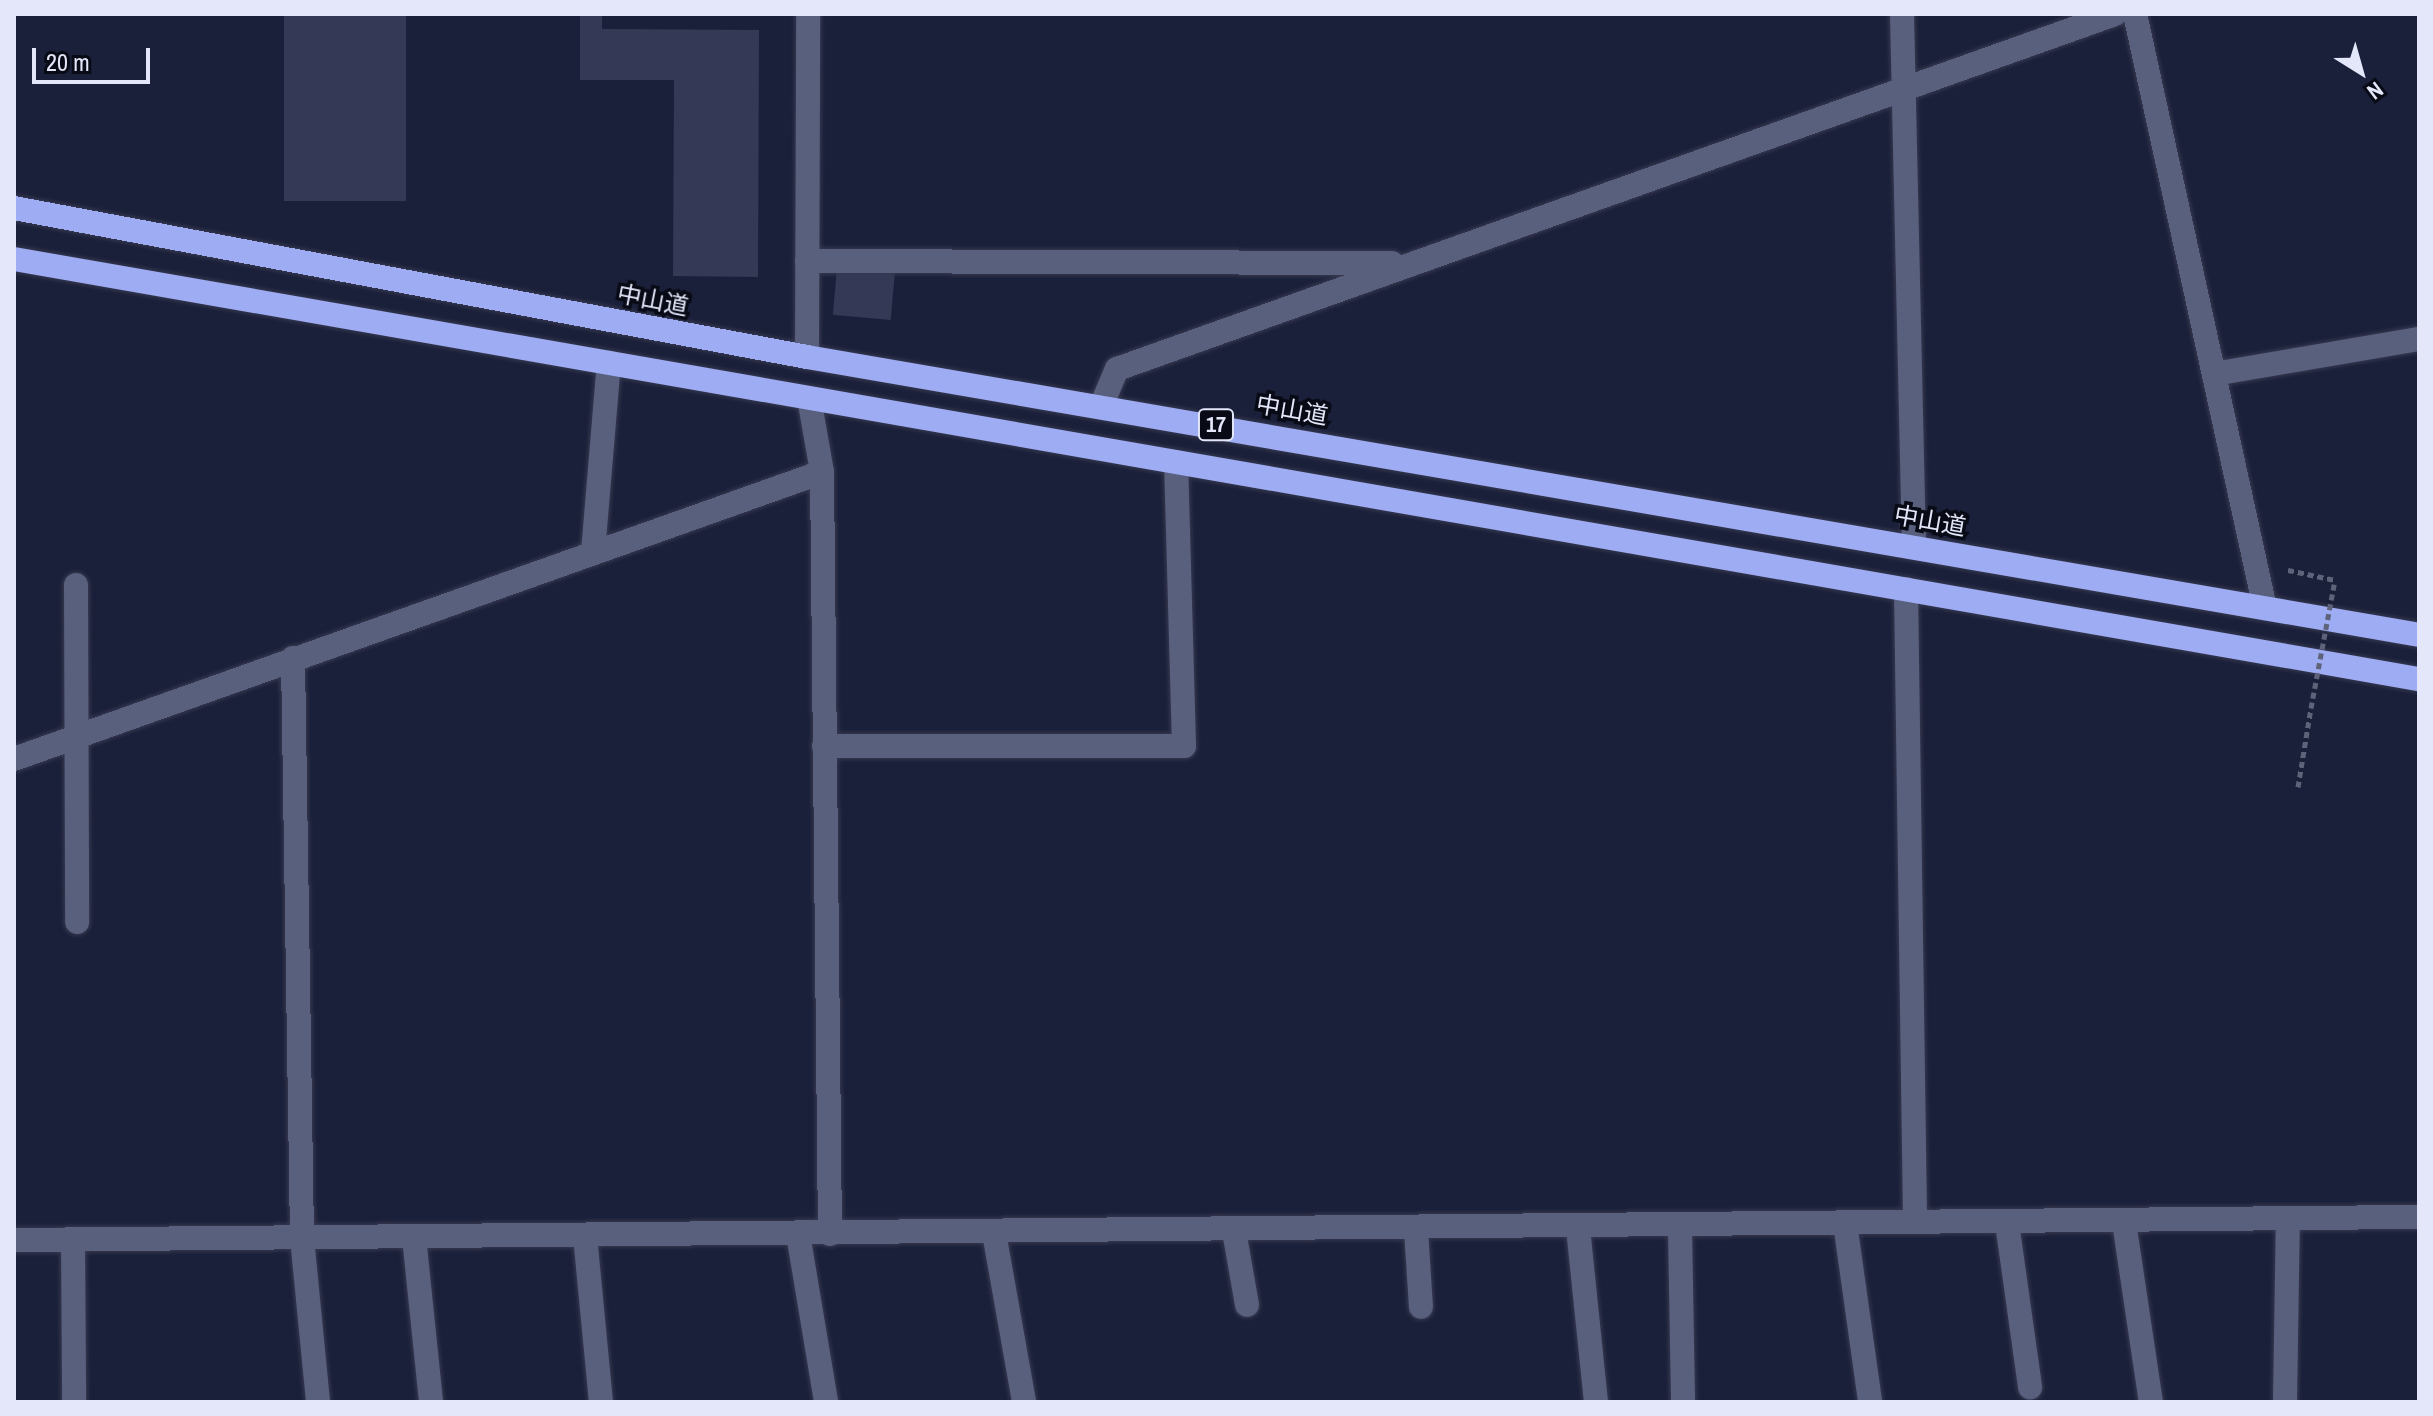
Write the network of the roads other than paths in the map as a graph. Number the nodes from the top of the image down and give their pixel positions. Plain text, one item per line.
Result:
1 (808, 14) edge
2 (1902, 14) edge
3 (2115, 14) edge
4 (2135, 14) edge
5 (1900, 90) junction
6 (14, 208) edge
7 (14, 259) edge
8 (807, 261) junction
9 (1410, 263) junction
10 (2419, 339) edge
11 (807, 357) junction
12 (609, 363) junction
13 (2214, 374) junction
14 (809, 398) junction
15 (1102, 404) junction
16 (1176, 462) junction
17 (822, 472) junction
18 (1914, 546) junction
19 (593, 552) junction
20 (76, 585) dead end
21 (1906, 589) junction
22 (2265, 608) junction
23 (2419, 635) edge
24 (293, 658) junction
25 (2419, 679) edge
26 (71, 740) junction
27 (824, 746) junction
28 (14, 759) edge
29 (77, 922) dead end
30 (2419, 1217) edge
31 (2288, 1219) junction
32 (1915, 1220) junction
33 (2124, 1222) junction
34 (1845, 1223) junction
35 (2007, 1223) junction
36 (1578, 1228) junction
37 (1680, 1228) junction
38 (1416, 1230) junction
39 (1234, 1231) junction
40 (994, 1233) junction
41 (798, 1234) junction
42 (830, 1234) junction
43 (585, 1236) junction
44 (414, 1237) junction
45 (302, 1238) junction
46 (73, 1239) junction
47 (14, 1240) edge
48 (1247, 1305) dead end
49 (1421, 1307) dead end
50 (2030, 1387) dead end
51 (74, 1402) edge
52 (318, 1402) edge
53 (431, 1402) edge
54 (601, 1402) edge
55 (826, 1402) edge
56 (1024, 1402) edge
57 (1596, 1402) edge
58 (1683, 1402) edge
59 (1870, 1402) edge
60 (2151, 1402) edge
61 (2285, 1402) edge

1 - 8 street
2 - 5 street
3 - 5 street
4 - 13 street
5 - 9 street
5 - 18 street
6 - 11 highway, 中山道 / 17
7 - 12 highway, 17
8 - 9 street
8 - 11 street
9 - 15 street
10 - 13 street
11 - 15 highway, 中山道 / 17
12 - 14 highway, 17
12 - 19 street
13 - 22 street
14 - 16 highway, 17
14 - 17 street
15 - 18 highway, 中山道 / 17
16 - 21 highway, 17
16 - 27 street
17 - 19 street
17 - 27 street
18 - 22 highway, 中山道 / 17
19 - 24 street
20 - 26 street
21 - 25 highway, 17
21 - 32 street
22 - 23 highway, 中山道 / 17
24 - 26 street
24 - 45 street
26 - 28 street
26 - 29 street
27 - 42 street
30 - 31 street
31 - 33 street
31 - 61 street
32 - 34 street
32 - 35 street
33 - 35 street
33 - 60 street
34 - 37 street
34 - 59 street
35 - 50 street
36 - 37 street
36 - 38 street
36 - 57 street
37 - 58 street
38 - 39 street
38 - 49 street
39 - 40 street
39 - 48 street
40 - 42 street
40 - 56 street
41 - 42 street
41 - 43 street
41 - 55 street
43 - 44 street
43 - 54 street
44 - 45 street
44 - 53 street
45 - 46 street
45 - 52 street
46 - 47 street
46 - 51 street

